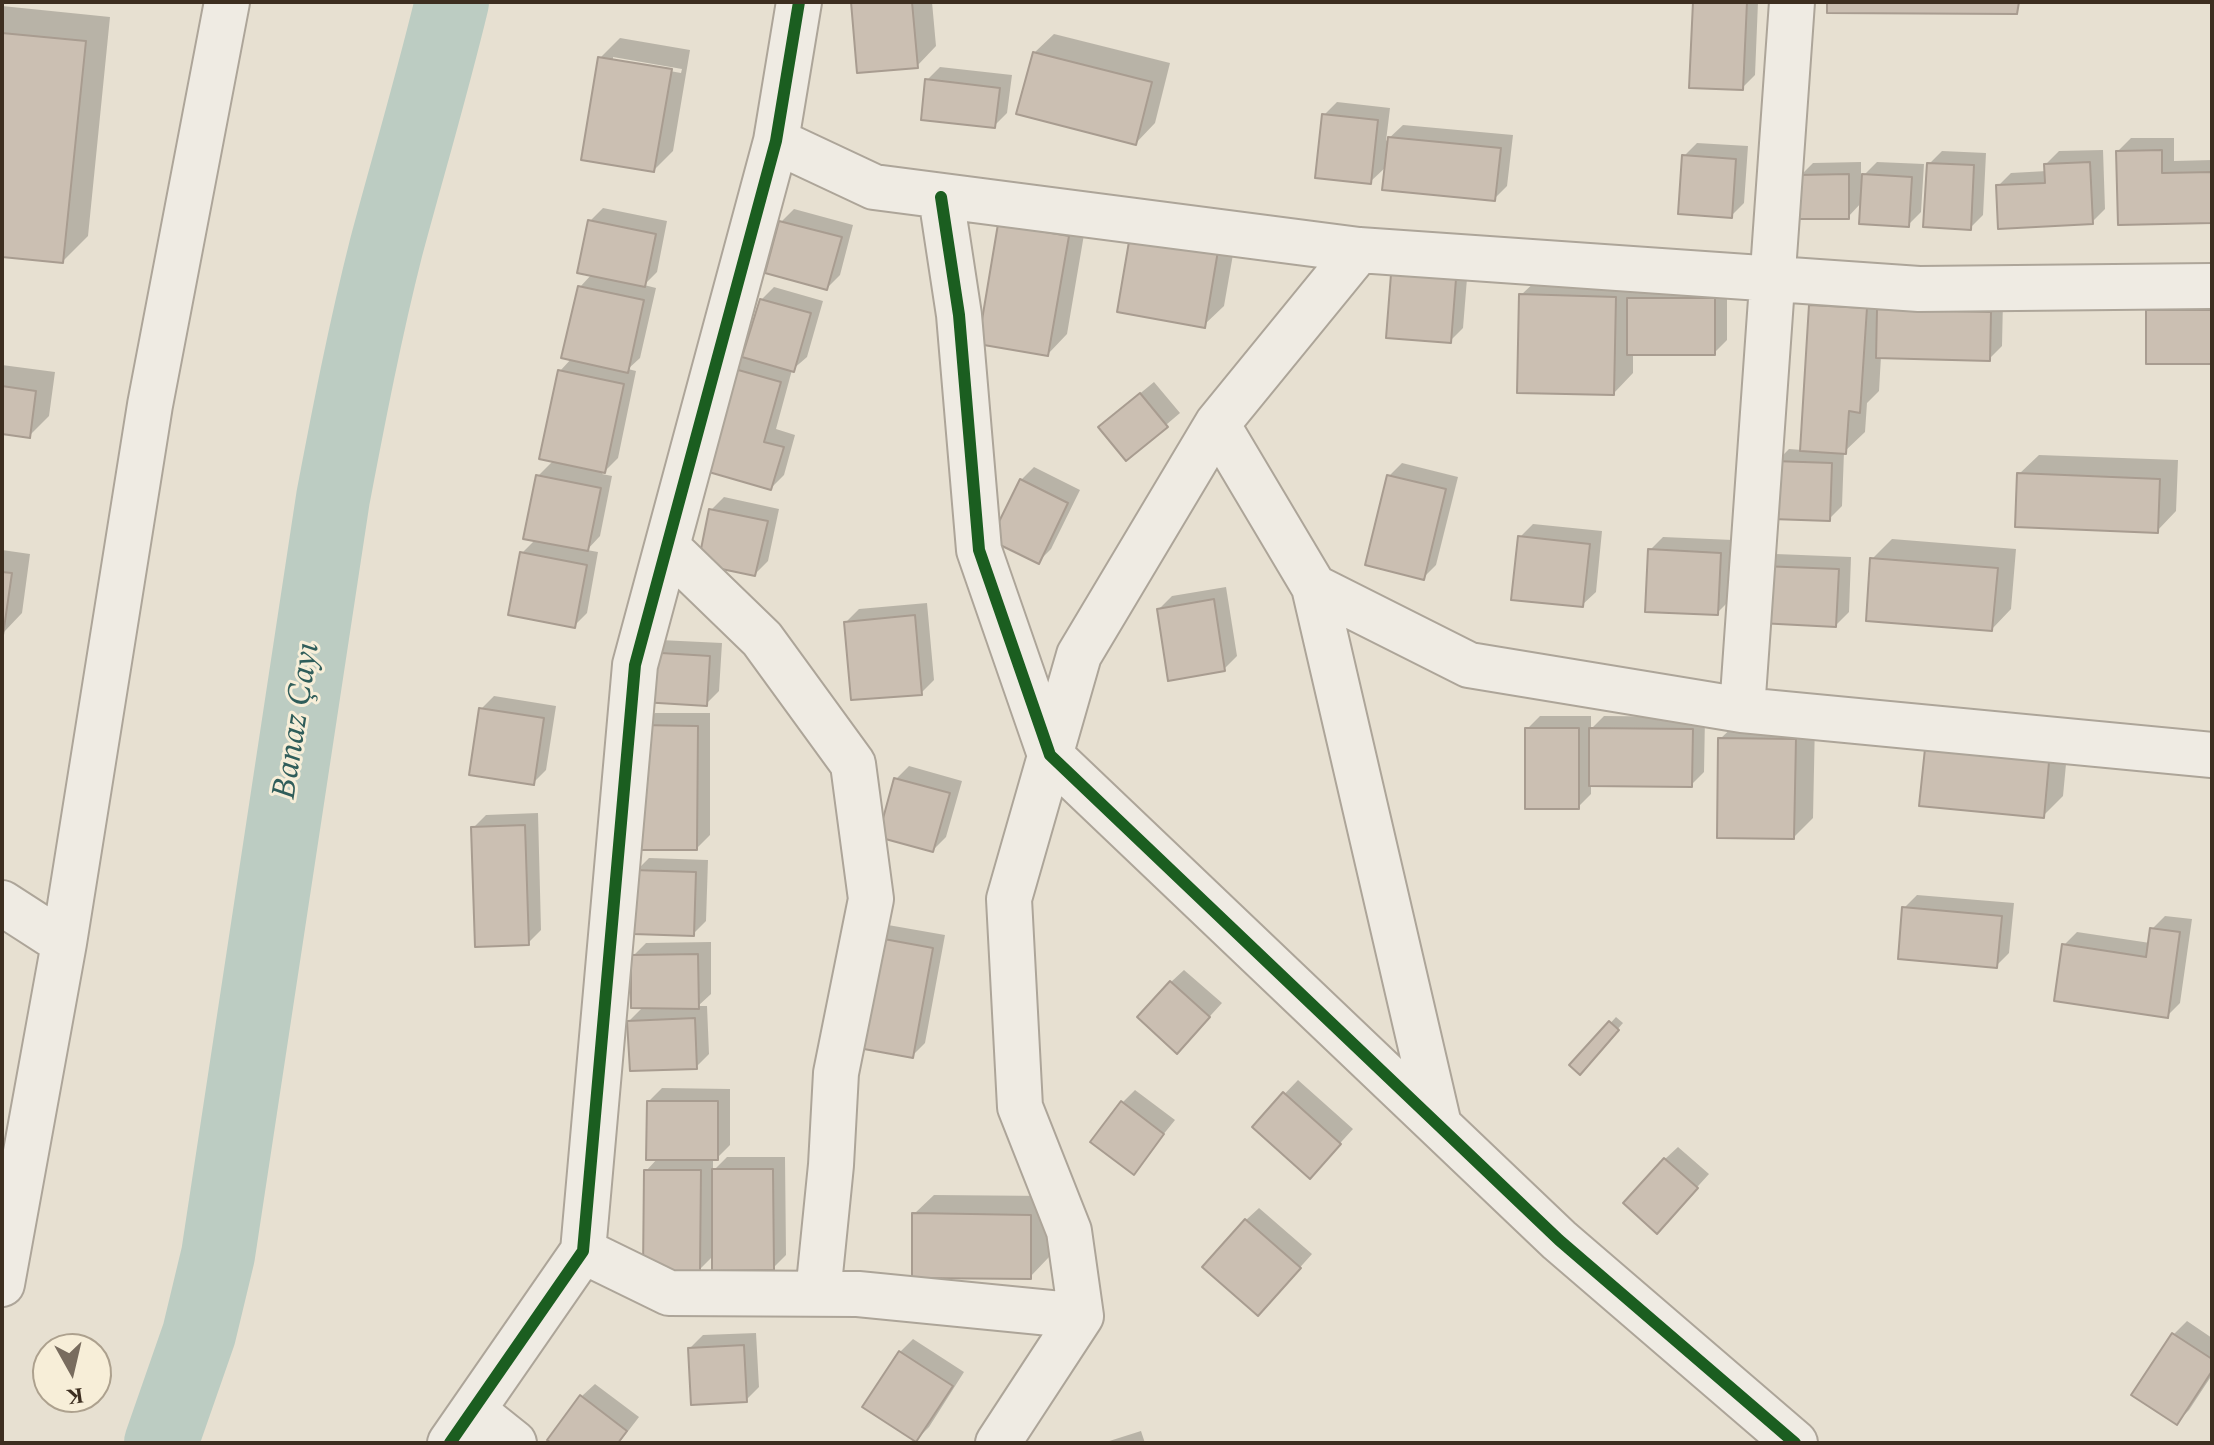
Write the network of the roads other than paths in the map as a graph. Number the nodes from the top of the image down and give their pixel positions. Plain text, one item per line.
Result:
1 (227, 2) edge
2 (799, 2) edge
3 (1792, 2) edge
4 (776, 141) junction
5 (941, 197) junction
6 (1359, 250) junction
7 (1772, 279) junction
8 (2212, 286) edge
9 (1217, 424) junction
10 (667, 547) junction
11 (1314, 587) junction
12 (1742, 710) junction
13 (1050, 755) junction
14 (2212, 755) edge
15 (2, 903) edge
16 (64, 943) junction
17 (1439, 1125) junction
18 (583, 1251) junction
19 (2, 1284) edge
20 (818, 1294) junction
21 (1081, 1316) junction
22 (462, 1427) edge
23 (514, 1443) edge
24 (998, 1443) edge
25 (1795, 1443) edge

1 - 16 street
2 - 4 street
3 - 7 street
4 - 5 street
4 - 10 street
5 - 6 street
5 - 13 street
6 - 7 street
6 - 9 street
7 - 8 street
7 - 12 street
9 - 11 street
9 - 13 street
10 - 18 street
10 - 20 street
11 - 12 street
11 - 17 street
12 - 14 street
13 - 17 street
13 - 21 street
15 - 16 street
16 - 19 street
17 - 25 street
18 - 20 street
18 - 22 street
20 - 21 street
21 - 24 street
22 - 23 street

